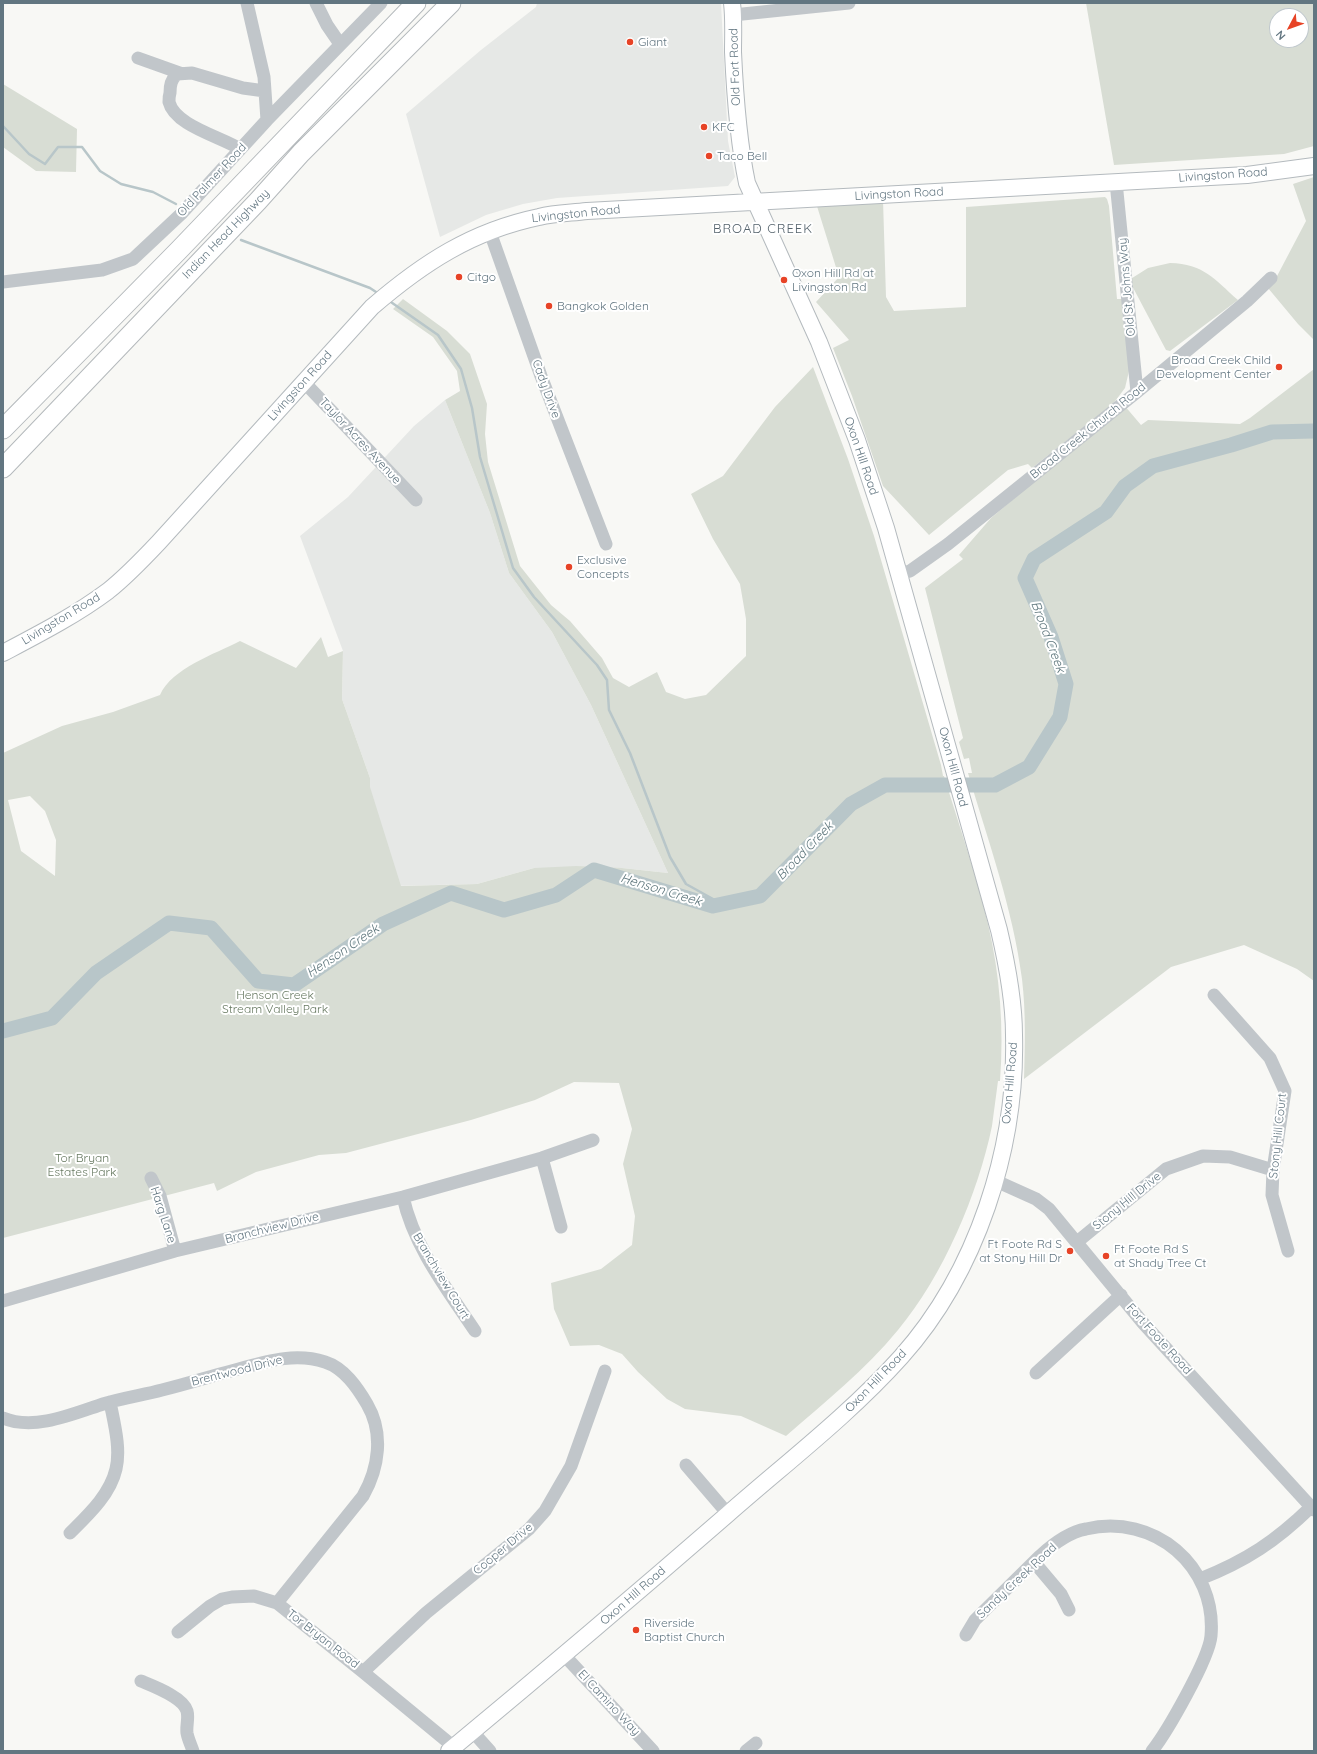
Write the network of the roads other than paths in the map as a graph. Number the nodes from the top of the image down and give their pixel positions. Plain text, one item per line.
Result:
1 (247, 3) edge
2 (316, 3) edge
3 (381, 3) edge
4 (416, 3) edge
5 (451, 3) edge
6 (849, 3) edge
7 (733, 9) edge
8 (340, 44) junction
9 (138, 58) dead end
10 (180, 73) junction
11 (265, 91) junction
12 (267, 120) junction
13 (240, 150) junction
14 (1314, 166) edge
15 (1116, 182) junction
16 (754, 201) junction
17 (490, 232) junction
18 (1271, 278) dead end
19 (3, 282) edge
20 (304, 382) junction
21 (1137, 392) junction
22 (3, 429) edge
23 (3, 468) edge
24 (416, 500) dead end
25 (606, 544) dead end
26 (899, 574) junction
27 (3, 653) edge
28 (1214, 995) dead end
29 (593, 1140) dead end
30 (542, 1158) junction
31 (1273, 1170) junction
32 (151, 1178) dead end
33 (996, 1181) junction
34 (403, 1197) junction
35 (561, 1227) dead end
36 (1077, 1242) junction
37 (1288, 1251) dead end
38 (175, 1252) junction
39 (1121, 1295) junction
40 (3, 1301) edge
41 (475, 1331) dead end
42 (605, 1372) dead end
43 (1036, 1373) dead end
44 (110, 1402) junction
45 (3, 1418) edge
46 (686, 1465) dead end
47 (1313, 1509) edge
48 (728, 1514) junction
49 (70, 1533) dead end
50 (1034, 1562) junction
51 (1200, 1579) junction
52 (277, 1603) junction
53 (1069, 1610) dead end
54 (178, 1632) dead end
55 (966, 1635) dead end
56 (564, 1655) junction
57 (363, 1672) junction
58 (141, 1681) dead end
59 (473, 1732) junction
60 (452, 1749) edge
61 (193, 1751) edge
62 (490, 1751) edge
63 (653, 1751) edge
64 (1152, 1751) edge

1 - 11 street
2 - 8 street
3 - 8 street, Old Palmer Road
4 - 22 highway, Indian Head Highway
5 - 23 highway, Indian Head Highway
6 - 7 street
7 - 16 main road, Old Fort Road
8 - 12 street, Old Palmer Road
9 - 10 street
10 - 11 street
10 - 13 street
11 - 12 street
12 - 13 street, Old Palmer Road
13 - 19 street, Old Palmer Road
14 - 15 main road, Livingston Road
15 - 16 main road, Livingston Road
15 - 21 street, Old St Johns Way
16 - 17 main road, Livingston Road
16 - 26 main road, Oxon Hill Road
17 - 20 main road, Livingston Road
17 - 25 street, Cady Drive
18 - 21 street, Broad Creek Church Road
20 - 24 street, Taylor Acres Avenue
20 - 27 main road, Livingston Road
21 - 26 street, Broad Creek Church Road
26 - 33 main road, Oxon Hill Road
28 - 31 street, Stony Hill Court
29 - 30 street, Branchview Drive
30 - 34 street, Branchview Drive
30 - 35 street
31 - 36 street, Stony Hill Drive
31 - 37 street, Stony Hill Court
32 - 38 street, Harg Lane
33 - 36 street, Fort Foote Road
33 - 48 main road, Oxon Hill Road
34 - 38 street, Branchview Drive
34 - 41 street, Branchview Court
36 - 39 street, Fort Foote Road
38 - 40 street, Branchview Drive
39 - 43 street
39 - 47 street, Fort Foote Road
42 - 57 street, Cooper Drive
44 - 45 street, Brentwood Drive
44 - 49 street
44 - 52 street, Brentwood Drive
46 - 48 street
47 - 51 street
48 - 56 main road, Oxon Hill Road
50 - 51 street, Sandy Creek Road
50 - 53 street
50 - 55 street, Sandy Creek Road
51 - 64 street, Sandy Creek Road
52 - 54 street, Tor Bryan Road
52 - 57 street, Tor Bryan Road
56 - 59 main road, Oxon Hill Road
56 - 63 street, El Camino Way
57 - 60 street, Tor Bryan Road
58 - 61 street
59 - 60 main road, Oxon Hill Road
59 - 62 street

